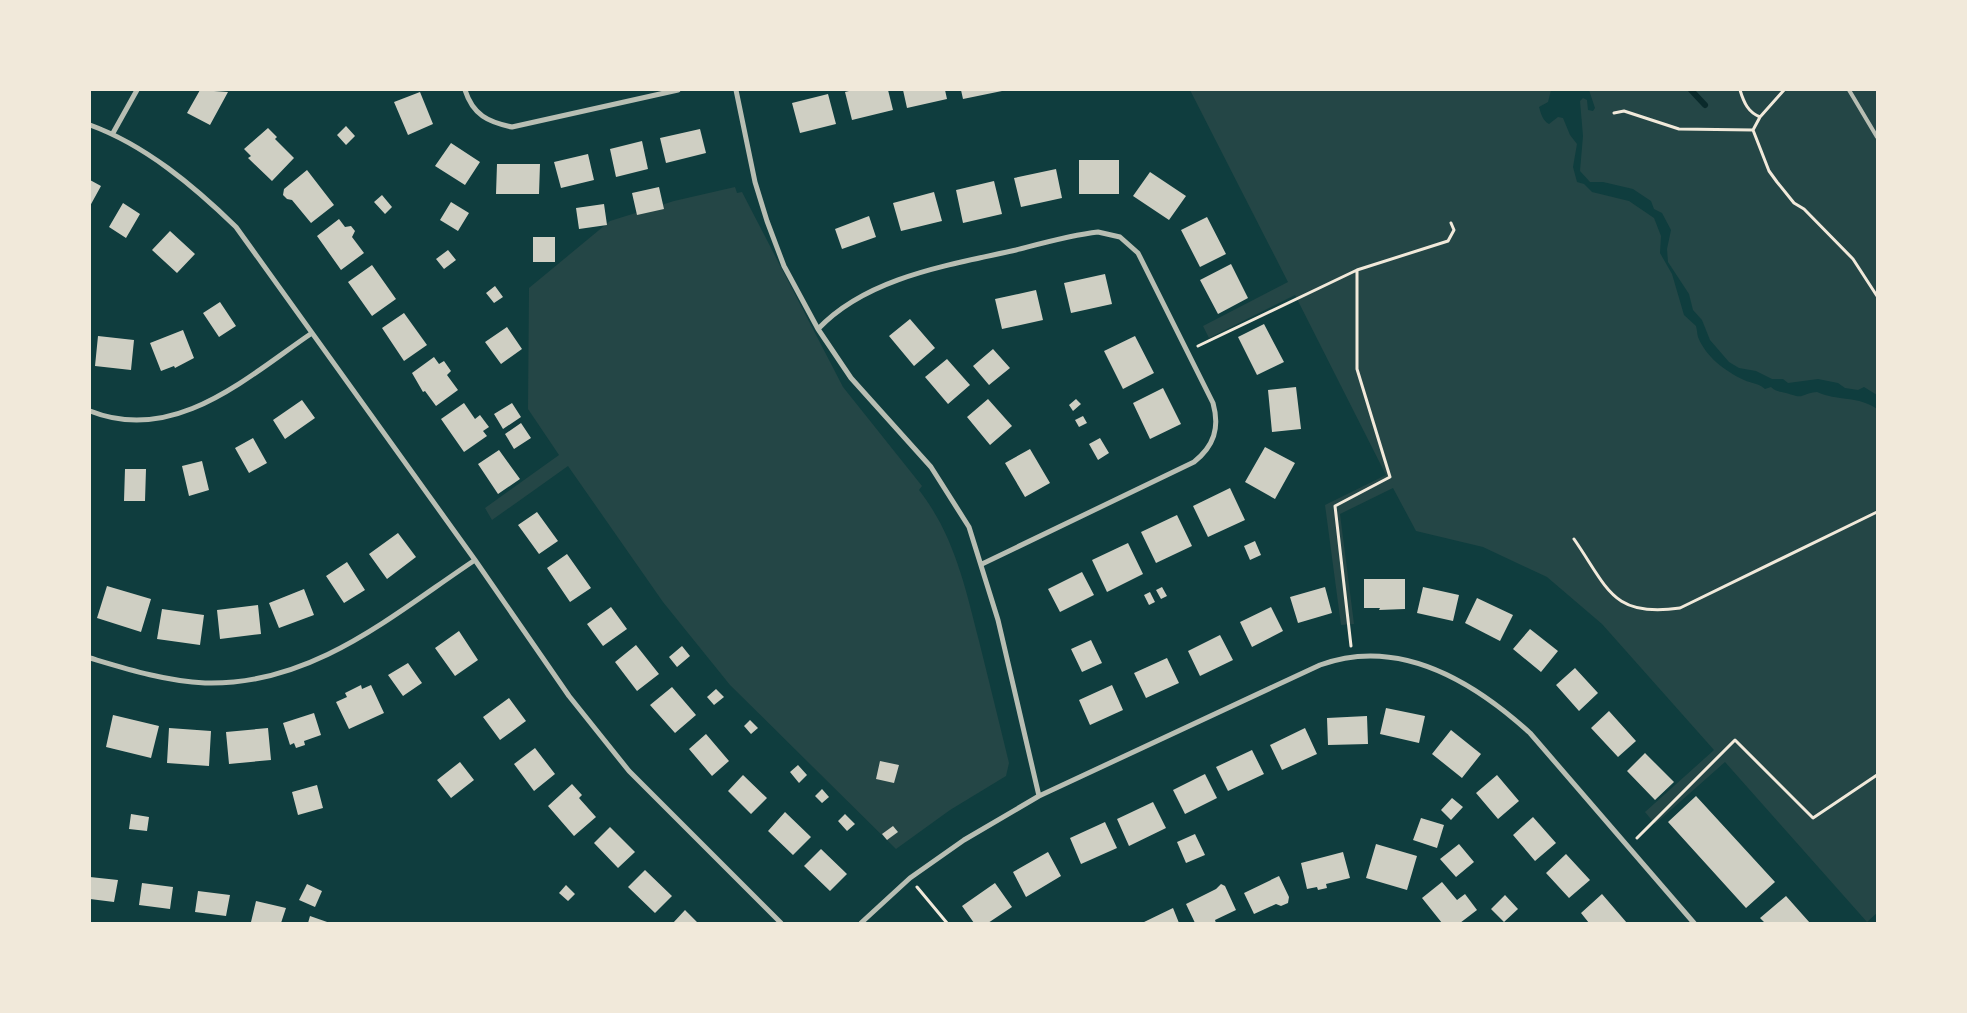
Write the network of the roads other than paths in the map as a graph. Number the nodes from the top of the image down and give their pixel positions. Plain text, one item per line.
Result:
1 (137, 90) edge
2 (465, 90) edge
3 (678, 90) edge
4 (736, 90) edge
5 (1849, 90) edge
6 (90, 125) edge
7 (113, 133) junction
8 (1877, 138) edge
9 (818, 329) junction
10 (312, 332) junction
11 (90, 411) edge
12 (475, 560) junction
13 (982, 564) junction
14 (90, 658) edge
15 (1039, 796) junction
16 (781, 923) edge
17 (861, 923) edge
18 (1694, 923) edge

1 - 7 street
2 - 3 street
4 - 9 street
5 - 8 lane
6 - 7 street
7 - 10 street
9 - 13 street
9 - 13 street
10 - 11 street
10 - 12 street
12 - 14 street
12 - 16 street
13 - 15 street
15 - 17 street
15 - 18 street

